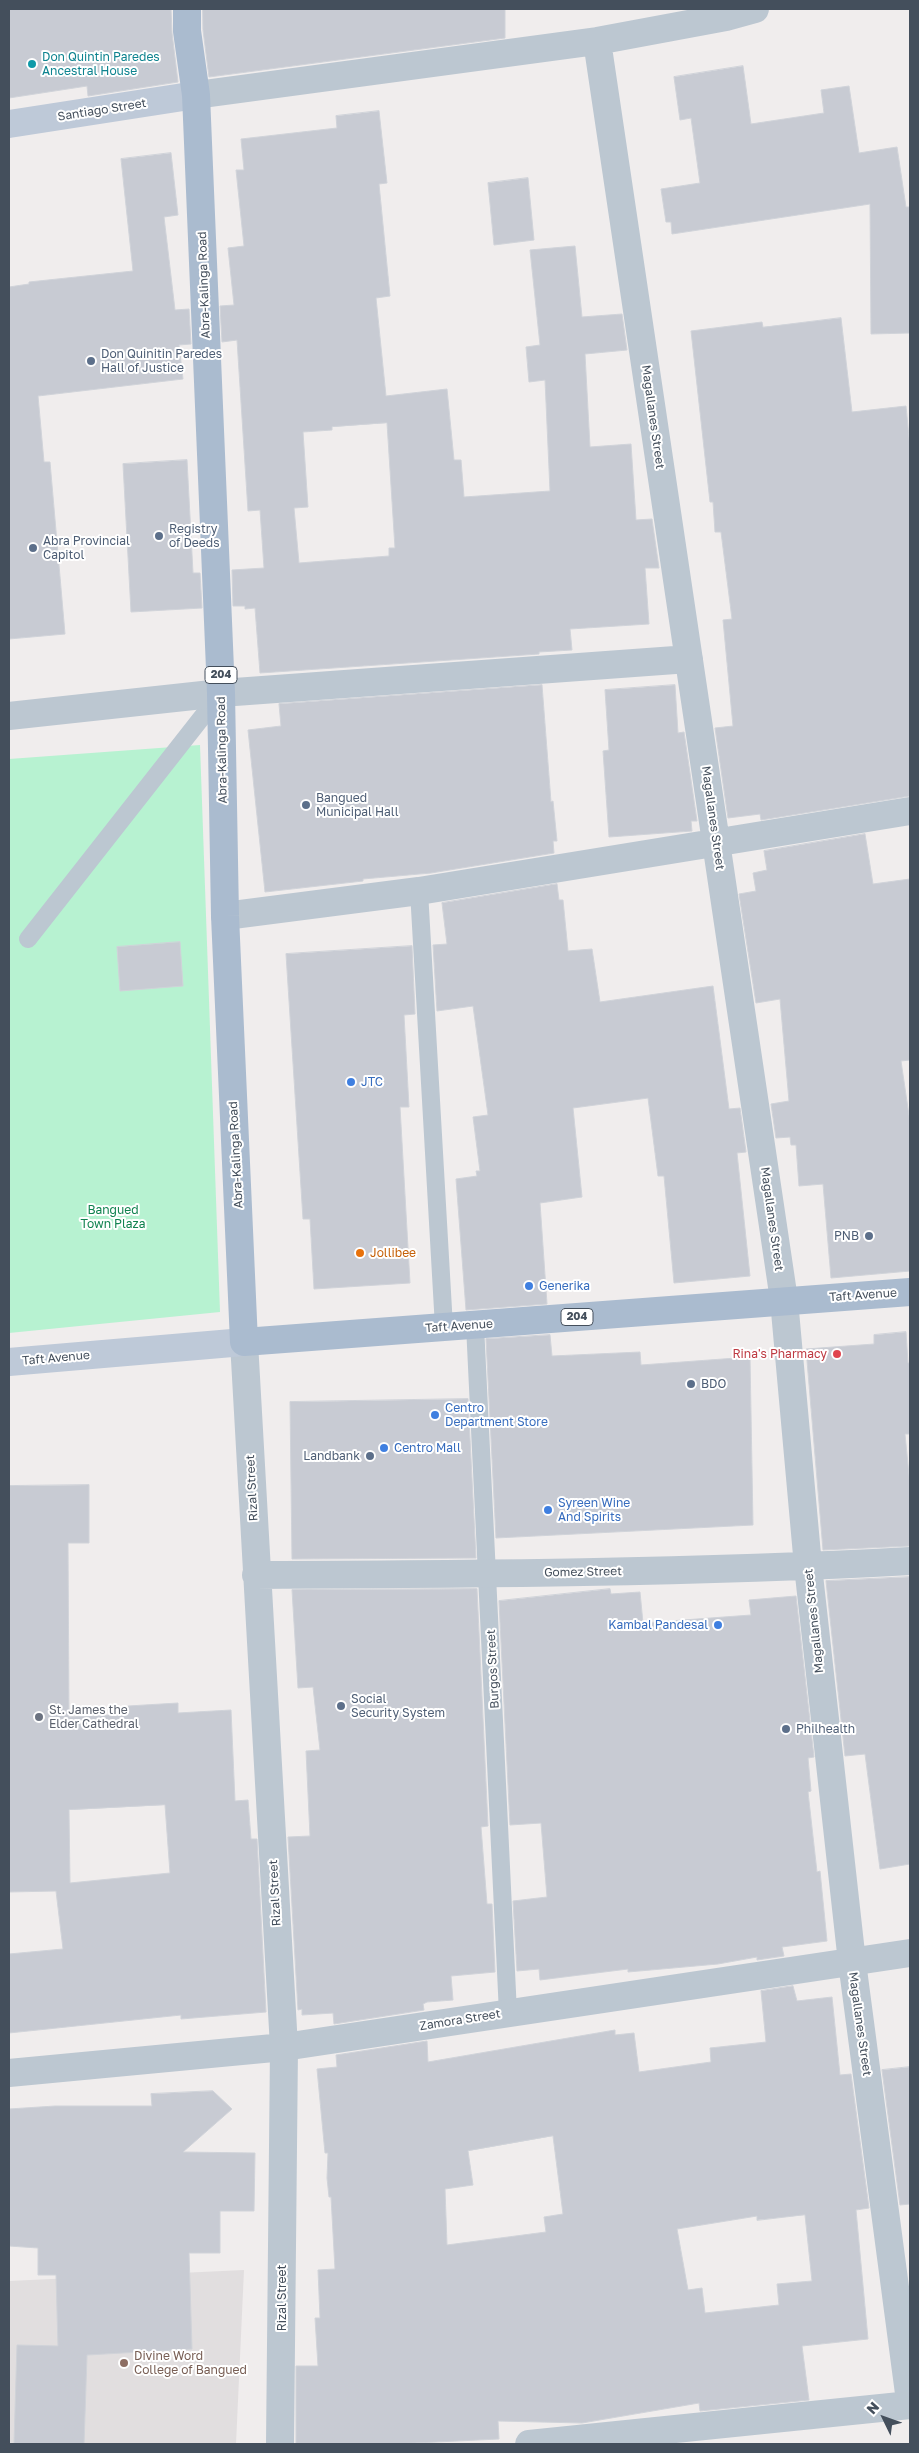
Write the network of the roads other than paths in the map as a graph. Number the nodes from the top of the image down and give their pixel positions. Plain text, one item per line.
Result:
1 (187, 9) edge
2 (755, 9) edge
3 (597, 41) junction
4 (196, 95) junction
5 (9, 124) edge
6 (689, 658) junction
7 (221, 693) junction
8 (9, 716) edge
9 (910, 811) edge
10 (716, 841) junction
11 (419, 892) junction
12 (226, 916) junction
13 (28, 940) dead end
14 (910, 1292) edge
15 (784, 1300) junction
16 (475, 1325) junction
17 (444, 1327) junction
18 (244, 1342) junction
19 (9, 1362) edge
20 (910, 1560) edge
21 (808, 1566) junction
22 (488, 1574) junction
23 (256, 1575) junction
24 (910, 1953) edge
25 (852, 1962) junction
26 (508, 2013) junction
27 (284, 2047) junction
28 (9, 2073) edge
29 (910, 2400) edge
30 (910, 2405) edge
31 (280, 2444) edge
32 (529, 2444) edge

1 - 4 main road, Abra-Kalinga Road / 204
2 - 3 street
3 - 4 street
3 - 6 street, Magallanes Street
4 - 5 street, Santiago Street
4 - 7 main road, Abra-Kalinga Road / 204
6 - 7 street
6 - 10 street, Magallanes Street
7 - 8 street
7 - 12 main road, Abra-Kalinga Road / 204
7 - 13 lane
9 - 10 street
10 - 11 street
10 - 15 street, Magallanes Street
11 - 12 street
11 - 17 lane
12 - 18 main road, Abra-Kalinga Road / 204
14 - 15 main road, Taft Avenue / 204
15 - 16 main road, Taft Avenue / 204
15 - 21 street, Magallanes Street
16 - 17 main road, Taft Avenue / 204
16 - 22 lane, Burgos Street
17 - 18 main road, Taft Avenue / 204
18 - 19 street, Taft Avenue
18 - 23 street, Rizal Street
20 - 21 street, Gomez Street
21 - 22 street, Gomez Street
21 - 25 street, Magallanes Street
22 - 23 street, Gomez Street
22 - 26 lane, Burgos Street
23 - 27 street, Rizal Street
24 - 25 street, Zamora Street
25 - 26 street, Zamora Street
25 - 29 street, Magallanes Street
26 - 27 street, Zamora Street
27 - 28 street, Zamora Street
27 - 31 street, Rizal Street
30 - 32 street

